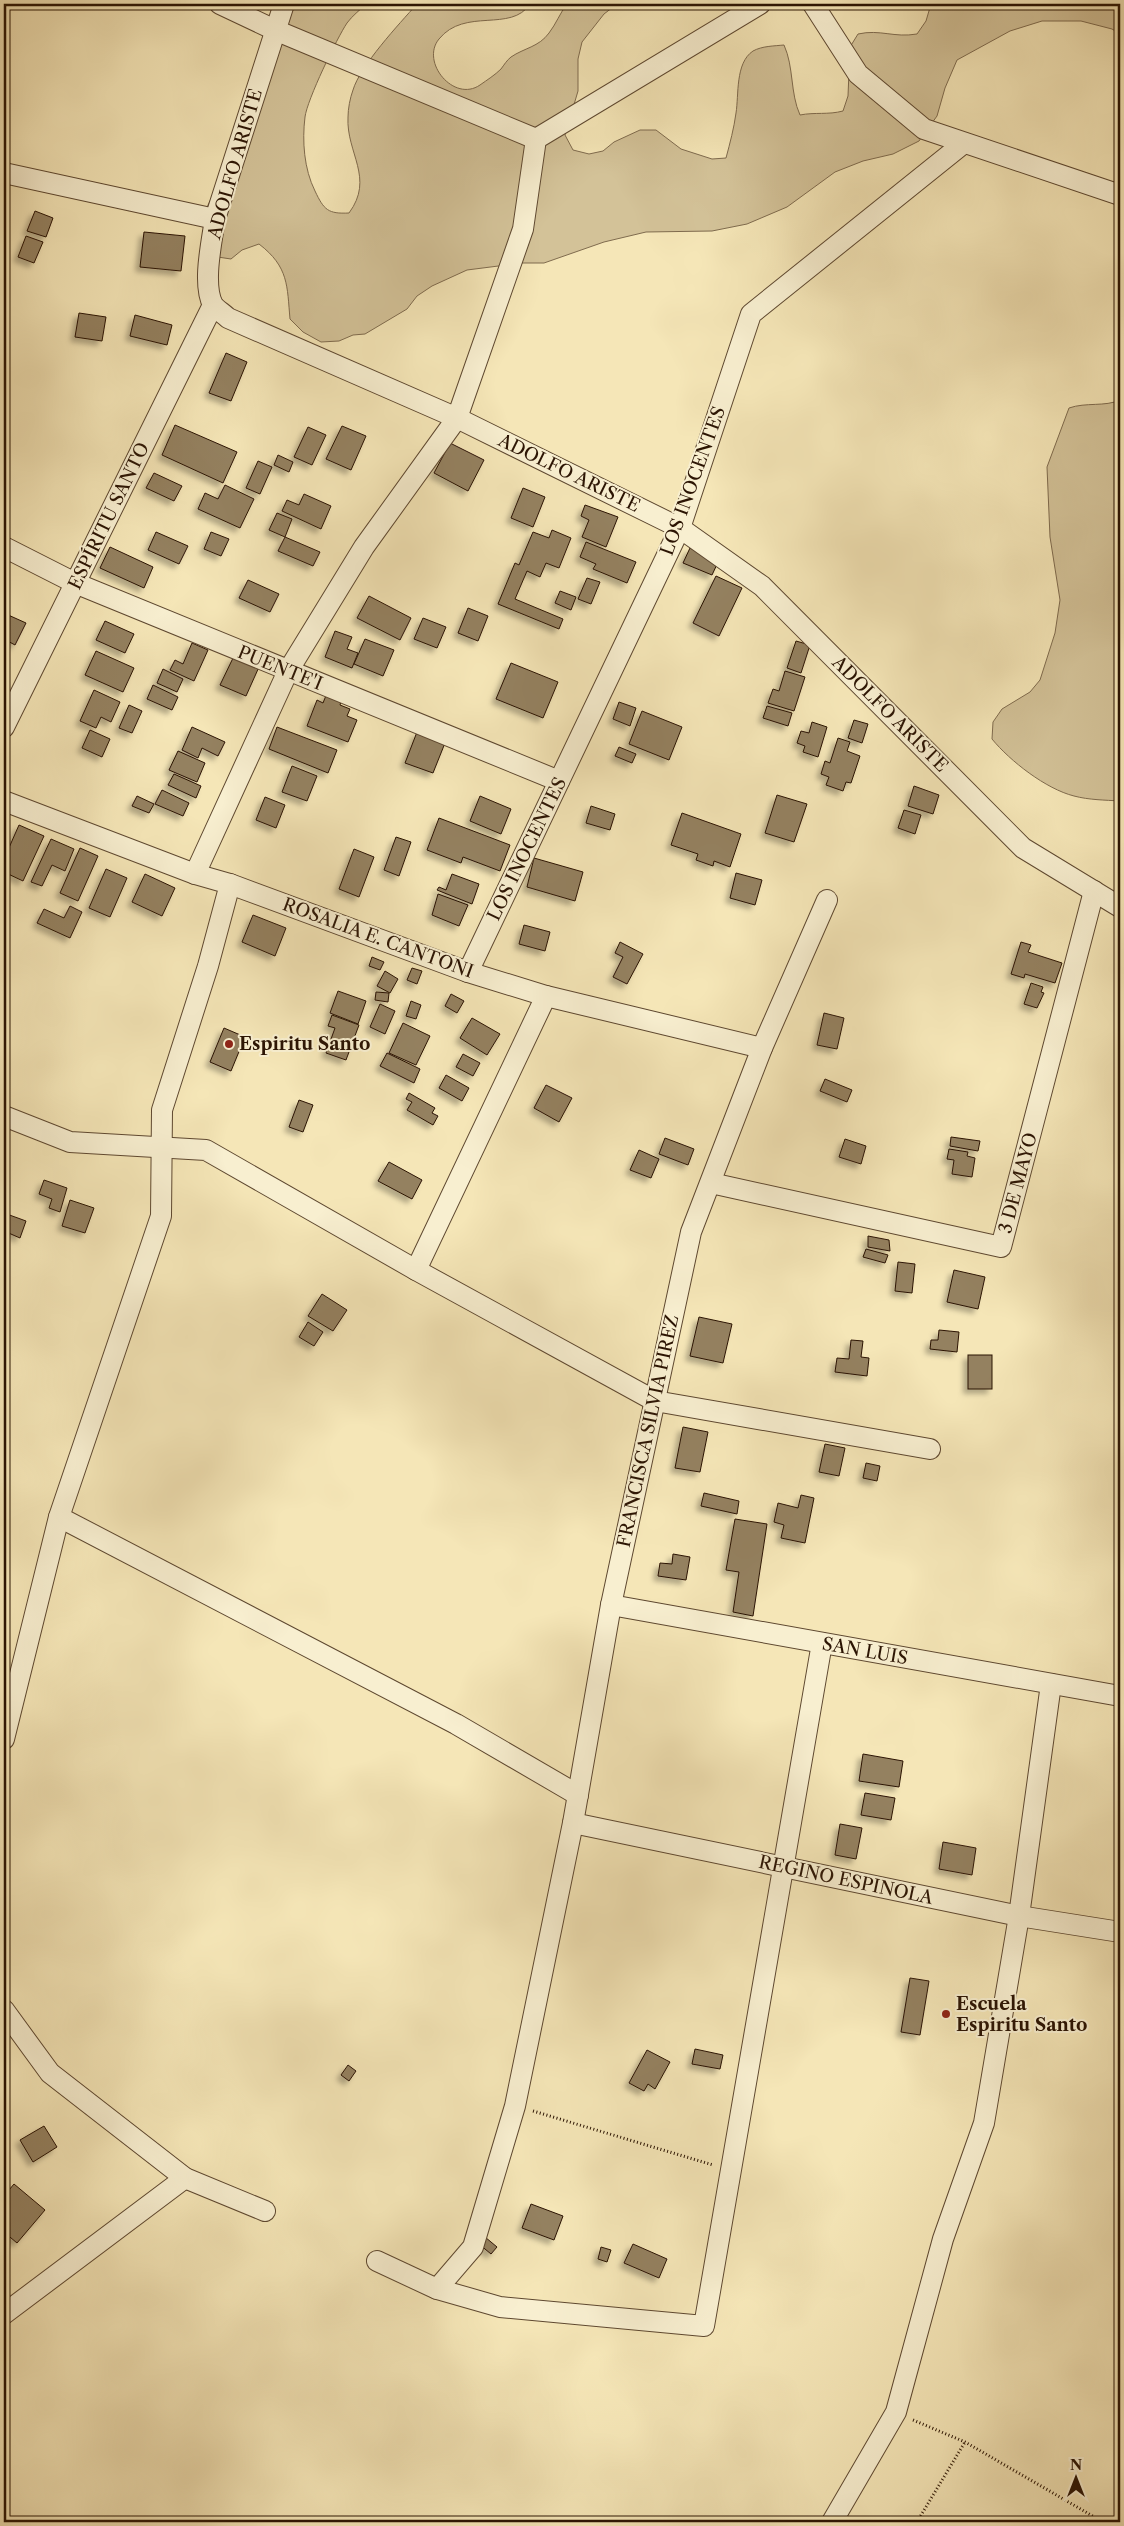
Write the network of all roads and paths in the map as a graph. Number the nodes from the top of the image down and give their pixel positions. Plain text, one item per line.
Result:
1 (220, 4) edge
2 (284, 4) edge
3 (760, 4) edge
4 (812, 4) edge
5 (275, 30) junction
6 (536, 140) junction
7 (964, 143) junction
8 (4, 173) edge
9 (1120, 195) edge
10 (215, 218) junction
11 (214, 305) junction
12 (457, 418) junction
13 (680, 528) junction
14 (4, 547) edge
15 (75, 583) junction
16 (288, 671) junction
17 (4, 727) edge
18 (559, 782) junction
19 (4, 801) edge
20 (195, 874) junction
21 (230, 884) junction
22 (1094, 891) junction
23 (827, 900) dead end
24 (1120, 907) edge
25 (468, 972) junction
26 (546, 996) junction
27 (762, 1048) junction
28 (4, 1116) edge
29 (162, 1147) junction
30 (712, 1183) junction
31 (416, 1270) junction
32 (655, 1401) junction
33 (930, 1449) dead end
34 (59, 1517) junction
35 (610, 1605) junction
36 (822, 1643) junction
37 (1051, 1684) junction
38 (1120, 1696) edge
39 (4, 1739) edge
40 (578, 1795) junction
41 (573, 1823) junction
42 (783, 1866) junction
43 (1019, 1916) junction
44 (1120, 1932) edge
45 (4, 2010) edge
46 (515, 2106) junction
47 (730, 2170) junction
48 (185, 2178) junction
49 (265, 2211) dead end
50 (377, 2261) dead end
51 (437, 2289) junction
52 (4, 2314) edge
53 (896, 2412) junction
54 (965, 2442) junction
55 (832, 2522) edge
56 (917, 2522) edge
57 (1103, 2522) edge

1 - 5 street
2 - 5 street, ADOLFO ARISTE
3 - 6 street
4 - 7 street
5 - 6 street
5 - 10 street, ADOLFO ARISTE
6 - 12 street
7 - 9 street
7 - 13 street, LOS INOCENTES
8 - 10 street
10 - 11 street, ADOLFO ARISTE
11 - 12 street, ADOLFO ARISTE
11 - 15 street, ESPÍRITU SANTO
12 - 13 street, ADOLFO ARISTE
12 - 16 street
13 - 18 street, LOS INOCENTES
13 - 22 street, ADOLFO ARISTE
14 - 15 street, PUENTE'I
15 - 16 street, PUENTE'I
15 - 17 street, ESPÍRITU SANTO
16 - 18 street, PUENTE'I
16 - 20 street
18 - 25 street, LOS INOCENTES
19 - 20 street, ROSALIA E. CANTONI
20 - 21 street, ROSALIA E. CANTONI
21 - 25 street, ROSALIA E. CANTONI
21 - 29 street
22 - 24 street, ADOLFO ARISTE
22 - 30 street, 3 DE MAYO
23 - 27 street, FRANCISCA SILVIA PIREZ
25 - 26 street, ROSALIA E. CANTONI
26 - 27 street, ROSALIA E. CANTONI
26 - 31 street
27 - 30 street, FRANCISCA SILVIA PIREZ
28 - 29 street
29 - 31 street
29 - 34 street
30 - 32 street, FRANCISCA SILVIA PIREZ
31 - 32 street
32 - 33 street
32 - 35 street, FRANCISCA SILVIA PIREZ
34 - 39 street
34 - 40 street
35 - 36 street, SAN LUIS
35 - 40 street, FRANCISCA SILVIA PIREZ
36 - 37 street, SAN LUIS
36 - 42 street
37 - 38 street, SAN LUIS
37 - 43 street
40 - 41 street, FRANCISCA SILVIA PIREZ
41 - 42 street, REGINO ESPINOLA
41 - 46 street, FRANCISCA SILVIA PIREZ
42 - 43 street, REGINO ESPINOLA
42 - 47 street
43 - 44 street, REGINO ESPINOLA
43 - 53 street
45 - 48 street
46 - 47 path
46 - 51 street, FRANCISCA SILVIA PIREZ
47 - 51 street
48 - 49 street
48 - 52 street
50 - 51 street
53 - 54 path
53 - 55 street
54 - 56 path
54 - 57 path

